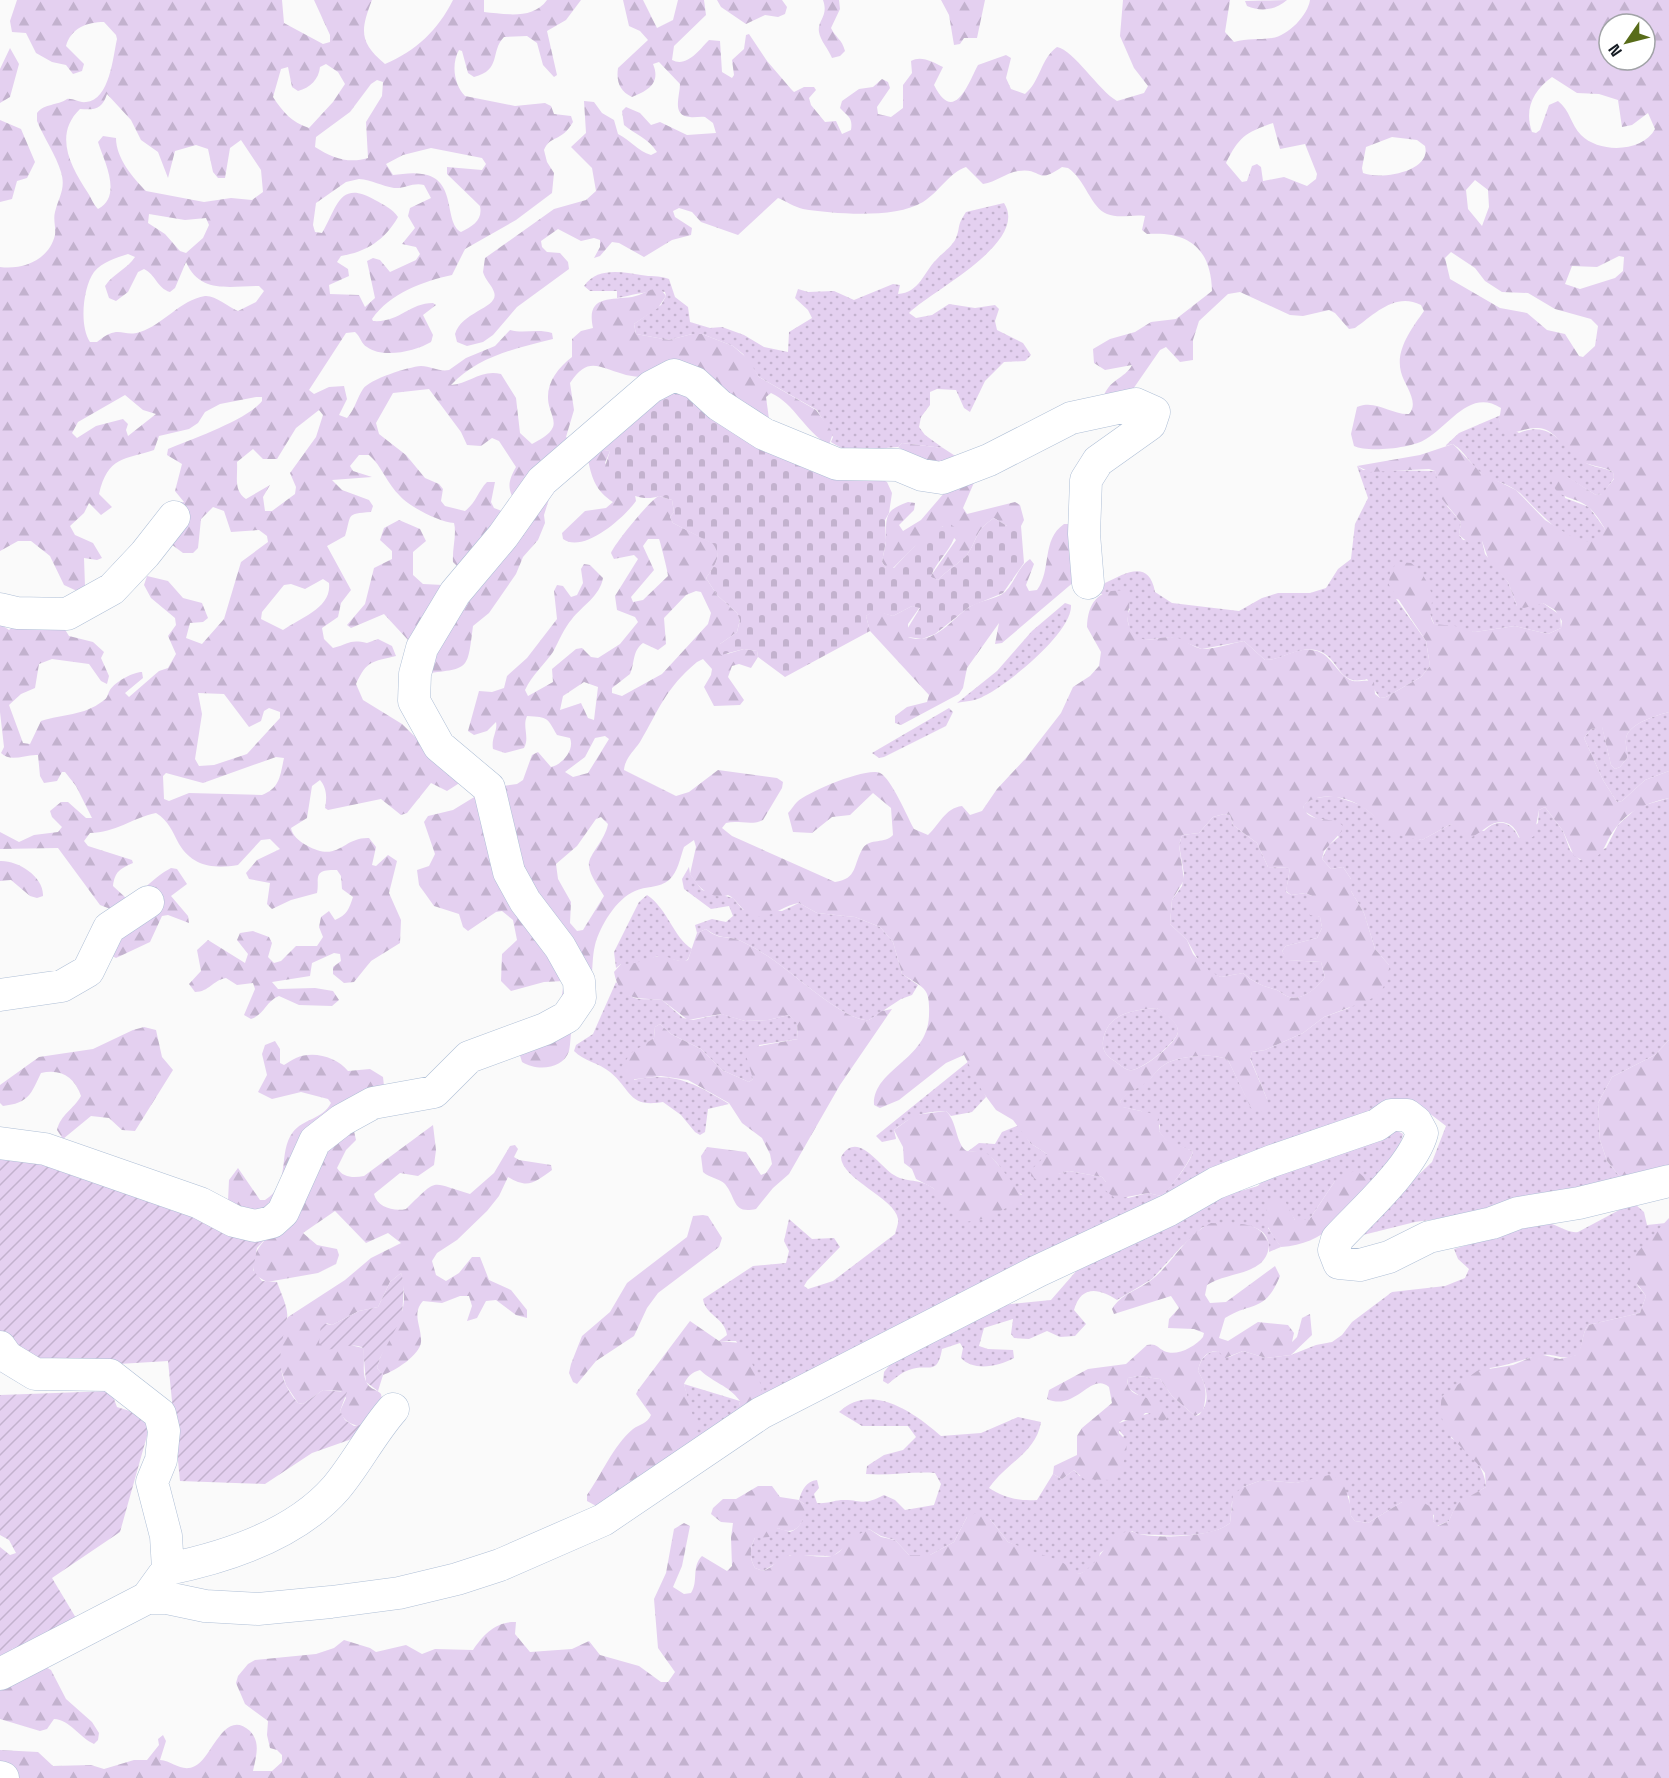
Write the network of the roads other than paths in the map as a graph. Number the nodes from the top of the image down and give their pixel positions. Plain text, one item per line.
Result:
1 (174, 517) dead end
2 (1088, 583) dead end
3 (0, 609) edge
4 (148, 902) dead end
5 (0, 995) edge
6 (0, 1143) edge
7 (1669, 1181) edge
8 (0, 1347) edge
9 (393, 1409) dead end
10 (168, 1569) junction
11 (147, 1598) junction
12 (0, 1674) edge

1 - 3 street
2 - 6 street
4 - 5 street
7 - 11 street
8 - 10 street
9 - 10 street
10 - 11 street
11 - 12 street

